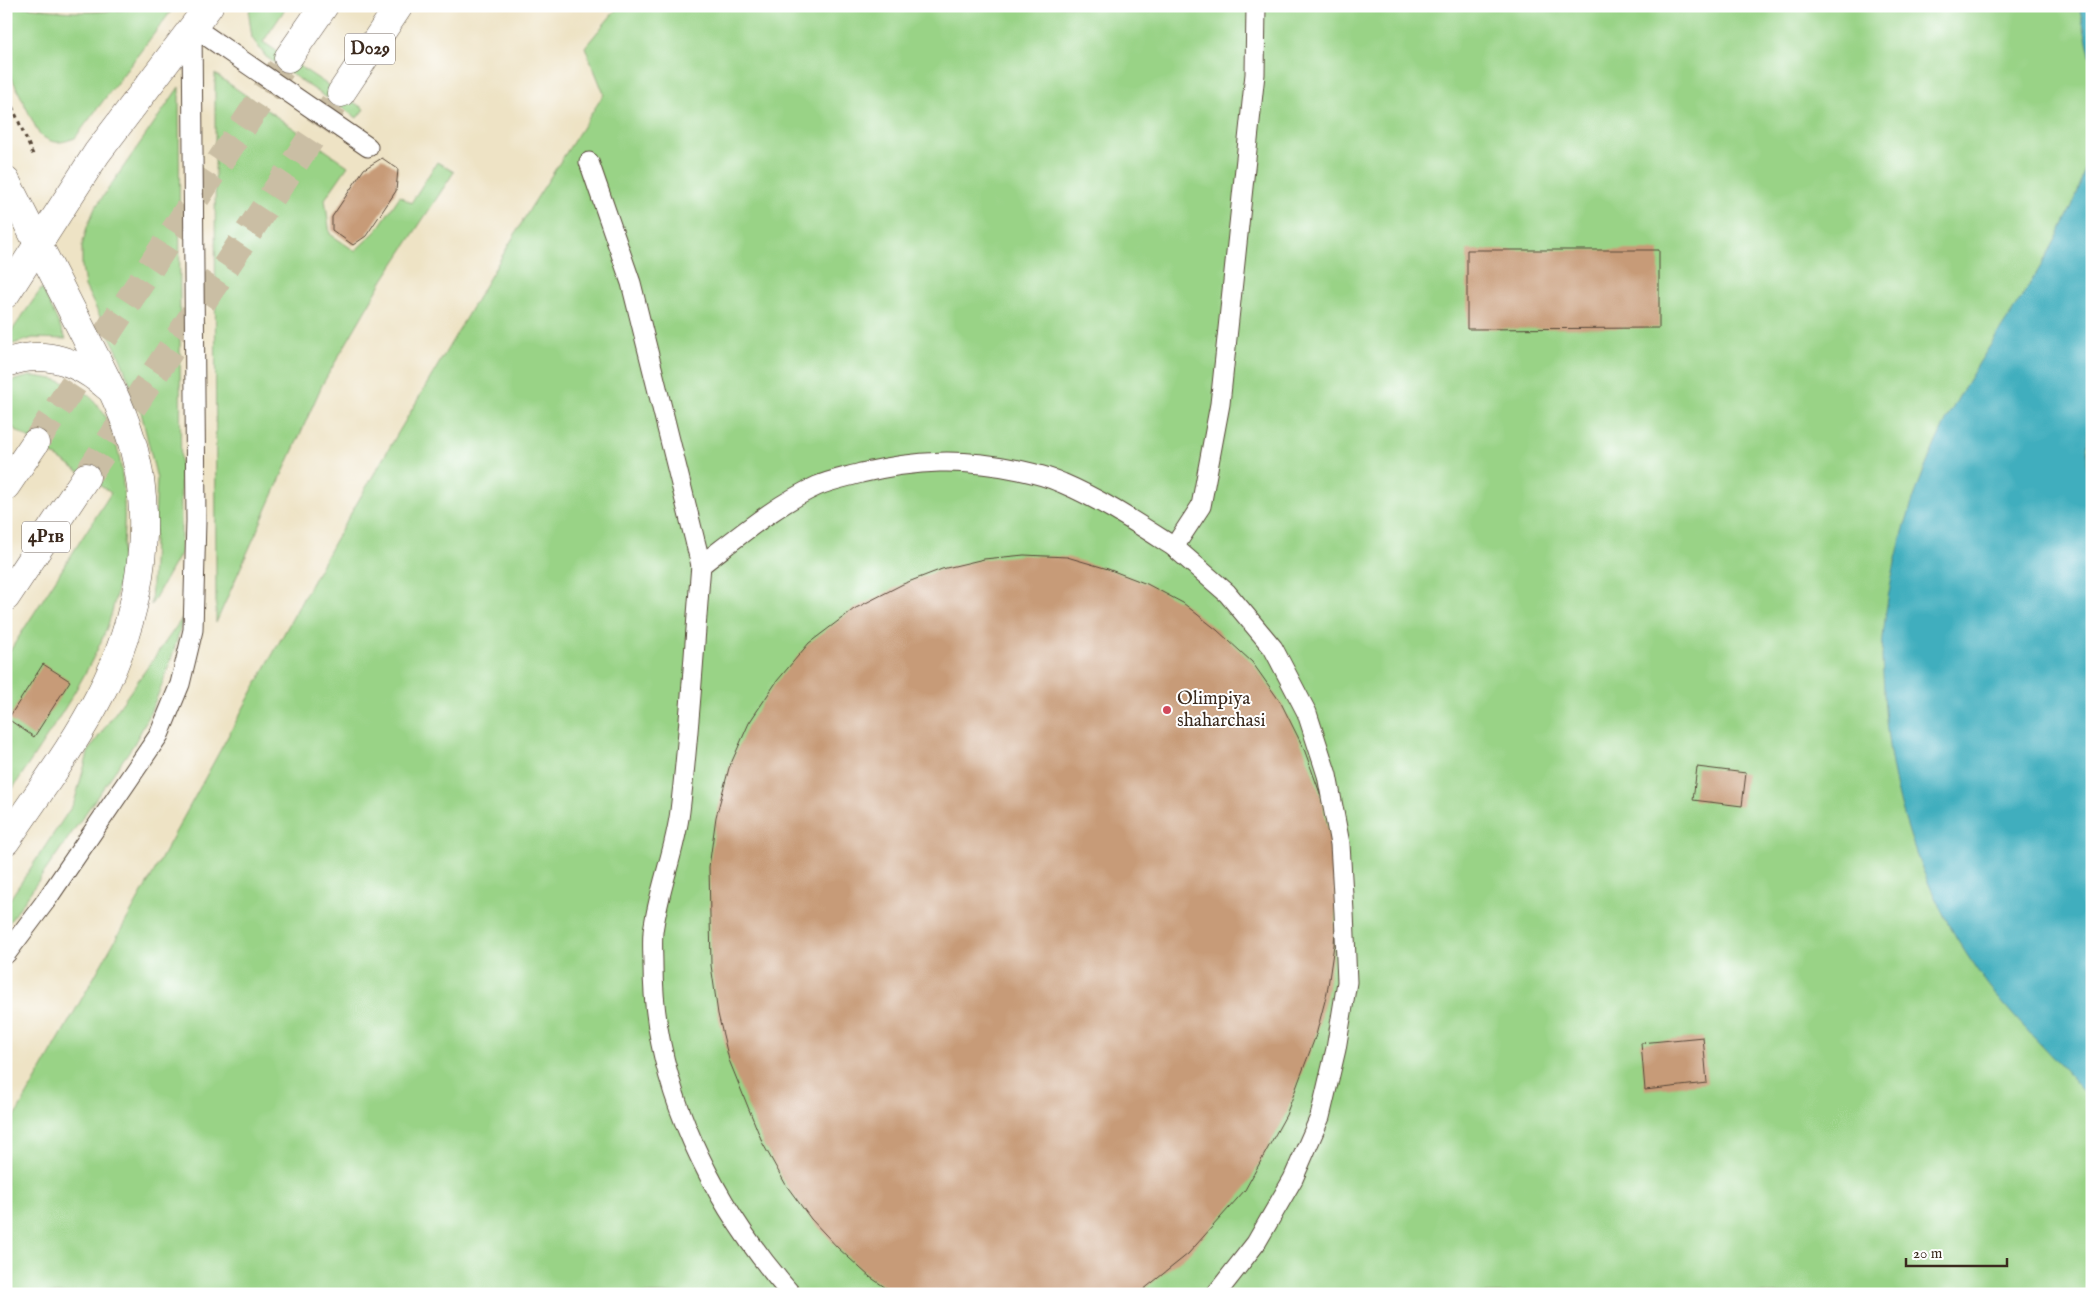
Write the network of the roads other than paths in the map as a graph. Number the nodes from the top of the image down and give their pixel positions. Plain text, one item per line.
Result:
1 (324, 6) edge
2 (399, 6) edge
3 (1256, 6) edge
4 (200, 16) edge
5 (288, 58) tunnel mouth
6 (340, 93) tunnel mouth
7 (368, 147) dead end
8 (589, 162) dead end
9 (6, 181) edge
10 (38, 243) junction
11 (6, 294) edge
12 (6, 363) edge
13 (113, 393) junction
14 (35, 443) tunnel mouth
15 (86, 477) tunnel mouth
16 (6, 486) edge
17 (1174, 547) junction
18 (701, 565) junction
19 (6, 597) edge
20 (6, 841) edge
21 (6, 954) edge
22 (791, 1294) edge
23 (1216, 1294) edge

1 - 5 main road
2 - 6 main road, D029
3 - 17 lane
4 - 7 lane
4 - 10 main road
4 - 21 lane
8 - 18 lane
9 - 10 main road
10 - 11 main road
10 - 13 main road
12 - 13 main road
13 - 20 main road
14 - 16 main road
15 - 19 main road, 4Р1в
17 - 18 lane
17 - 23 lane
18 - 22 lane

